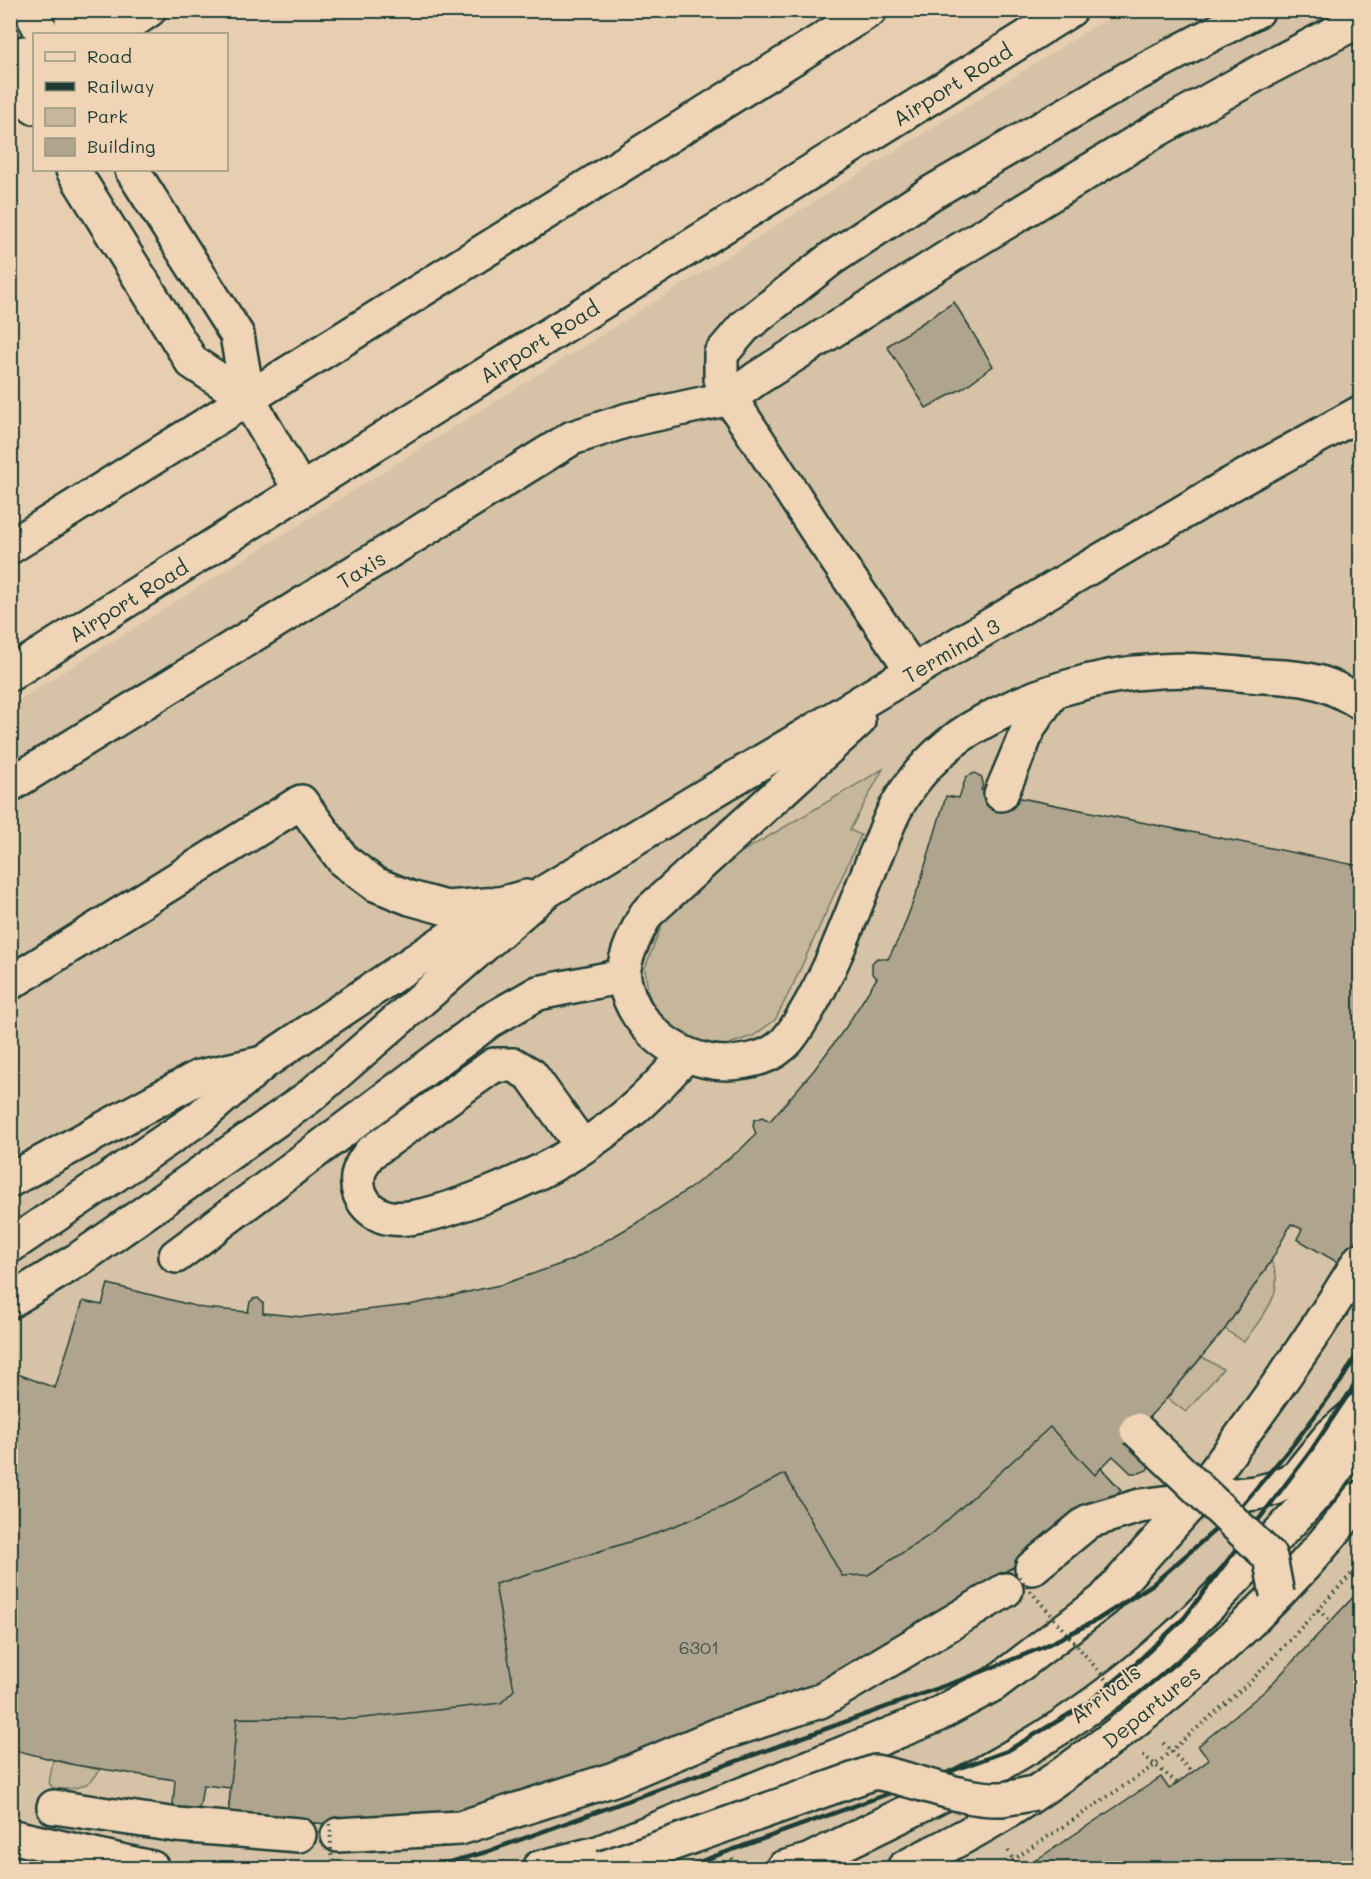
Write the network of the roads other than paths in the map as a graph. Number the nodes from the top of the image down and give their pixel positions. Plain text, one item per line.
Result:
1 (30, 10) edge
2 (149, 10) edge
3 (1070, 10) edge
4 (1258, 10) edge
5 (862, 13) edge
6 (1360, 20) edge
7 (71, 22) edge
8 (33, 38) edge
9 (33, 52) edge
10 (33, 105) edge
11 (74, 171) edge
12 (133, 171) edge
13 (730, 398) junction
14 (248, 399) junction
15 (1360, 413) edge
16 (301, 491) junction
17 (10, 547) edge
18 (913, 671) junction
19 (10, 674) edge
20 (1052, 693) junction
21 (1360, 702) edge
22 (10, 785) edge
23 (1001, 794) dead end
24 (545, 892) junction
25 (500, 904) junction
26 (623, 976) junction
27 (10, 983) edge
28 (686, 1054) junction
29 (263, 1063) junction
30 (582, 1146) junction
31 (10, 1180) edge
32 (10, 1246) edge
33 (176, 1256) dead end
34 (1360, 1260) edge
35 (10, 1300) edge
36 (1360, 1410) edge
37 (1137, 1430) dead end
38 (1360, 1431) edge
39 (1360, 1498) edge
40 (1195, 1499) junction
41 (1360, 1518) edge
42 (1277, 1594) junction
43 (1034, 1793) junction
44 (54, 1807) dead end
45 (334, 1830) road end
46 (299, 1835) dead end
47 (10, 1836) edge
48 (152, 1869) edge
49 (539, 1869) edge
50 (603, 1869) edge
51 (783, 1869) edge
52 (904, 1869) edge
53 (943, 1869) edge

1 - 8 street
2 - 7 street
3 - 16 street, Airport Road
4 - 13 street
5 - 14 street
6 - 13 street
9 - 10 street
11 - 14 street
12 - 14 street
13 - 18 street
13 - 22 street, Taxis
14 - 16 street
14 - 17 street
15 - 18 street, Terminal 3
16 - 19 street, Airport Road
18 - 24 street, Terminal 3
18 - 26 street
20 - 21 street
20 - 23 street
20 - 28 street
24 - 25 street
24 - 35 street
25 - 27 street
25 - 29 street
26 - 28 street
26 - 33 street
28 - 30 street
29 - 31 street
29 - 32 street
30 - 30 street
34 - 40 street
36 - 40 street
37 - 42 street, bridge
38 - 51 street, Arrivals
39 - 42 street, Departures
40 - 45 street
40 - 49 street
41 - 53 street
42 - 43 street, Departures
43 - 50 street, bridge
43 - 52 street, Departures
44 - 46 street
47 - 48 street

